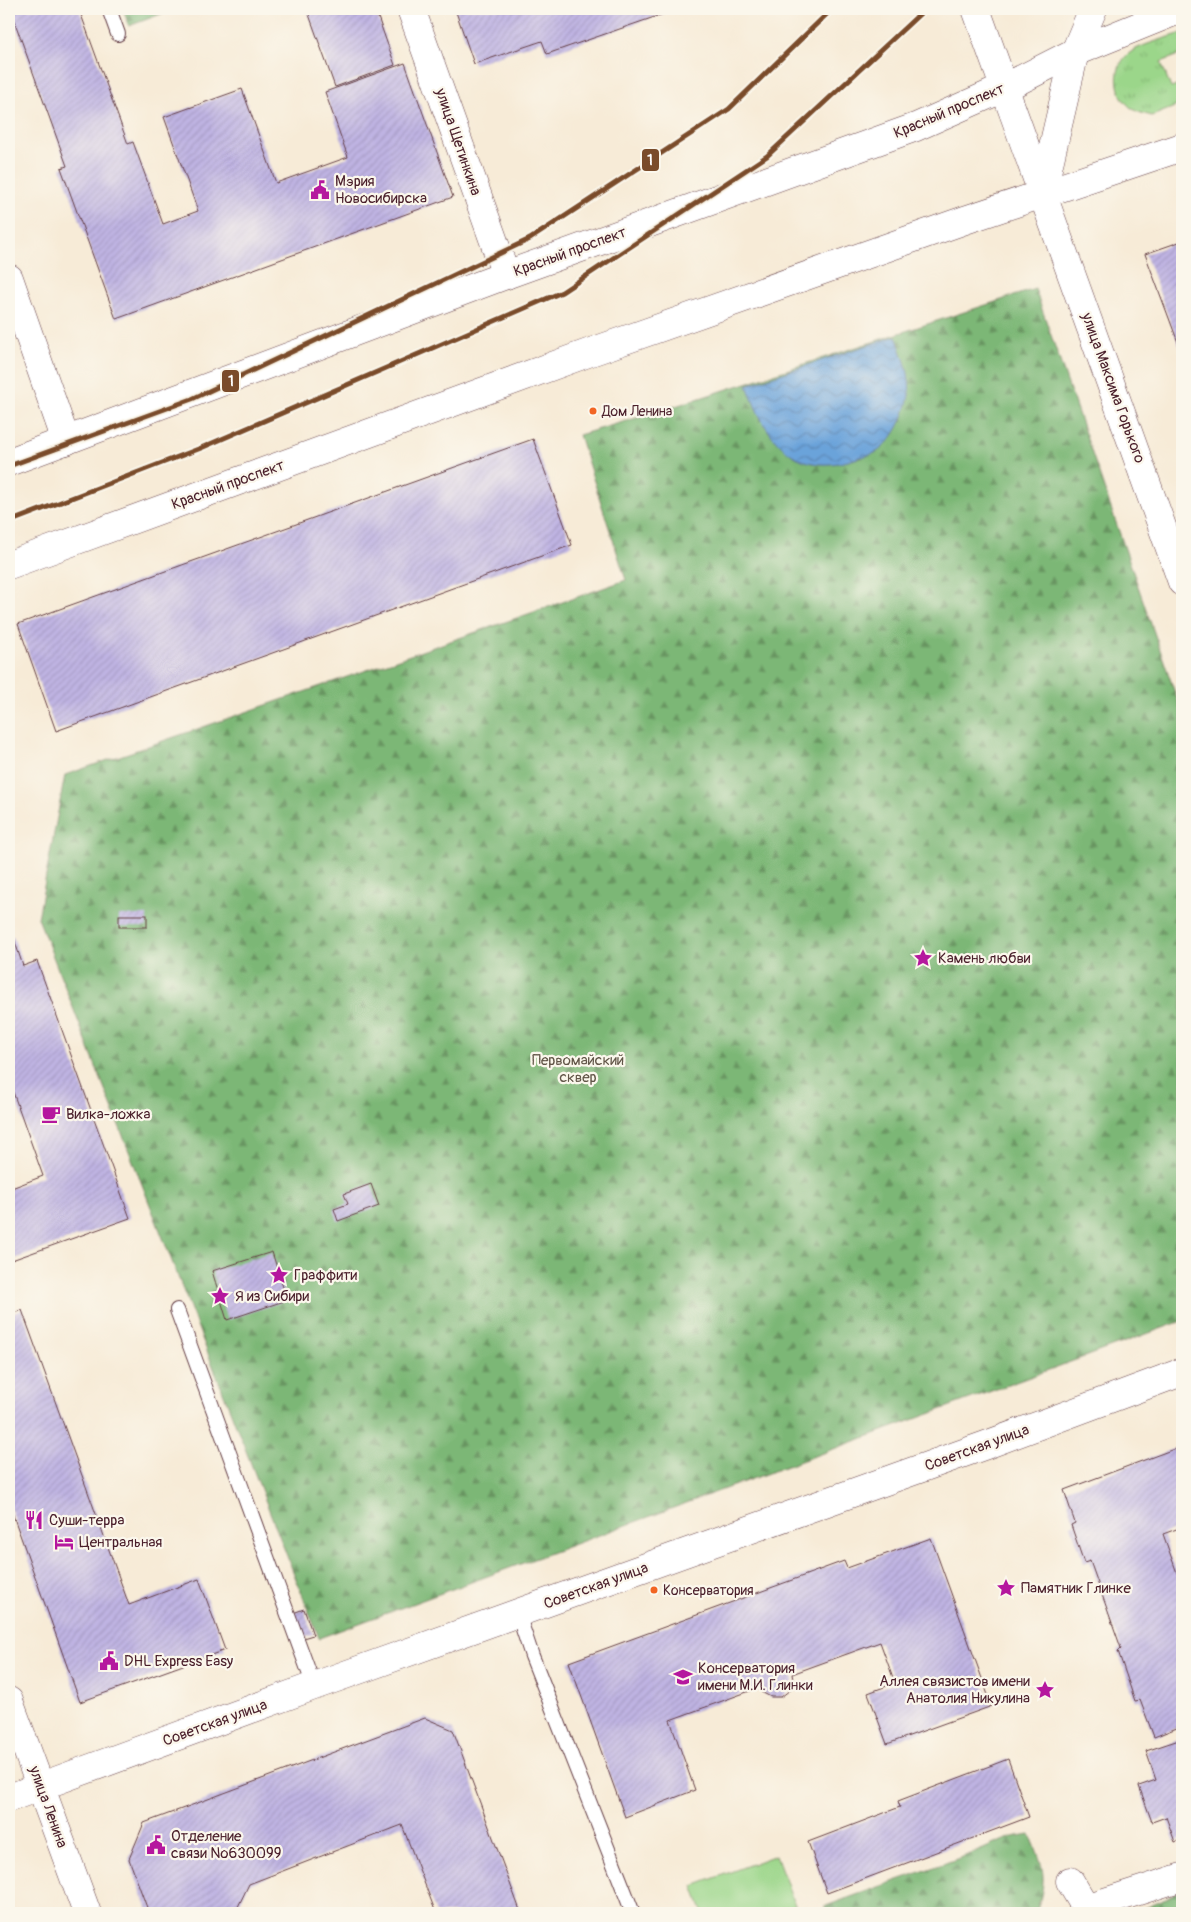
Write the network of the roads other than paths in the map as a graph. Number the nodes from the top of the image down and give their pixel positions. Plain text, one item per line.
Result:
1 (109, 9) edge
2 (410, 9) edge
3 (976, 9) edge
4 (1093, 9) edge
5 (1181, 9) edge
6 (118, 34) dead end
7 (1075, 52) junction
8 (1004, 88) junction
9 (1182, 147) edge
10 (1042, 194) junction
11 (506, 275) junction
12 (9, 278) edge
13 (66, 441) junction
14 (9, 462) edge
15 (9, 564) edge
16 (1182, 582) edge
17 (177, 1310) dead end
18 (1182, 1372) edge
19 (518, 1614) junction
20 (314, 1686) junction
21 (9, 1700) edge
22 (41, 1787) junction
23 (9, 1798) edge
24 (1182, 1877) edge
25 (1070, 1881) dead end
26 (630, 1911) edge
27 (1085, 1911) edge
28 (87, 1913) edge

1 - 6 lane
2 - 11 main road, улица Щетинкина
3 - 8 main road
4 - 7 main road
5 - 7 main road, Красный проспект
7 - 8 main road, Красный проспект
7 - 10 main road
8 - 10 main road, улица Максима Горького
8 - 11 main road, Красный проспект
9 - 10 main road, Красный проспект
10 - 15 main road, Красный проспект
10 - 16 main road, улица Максима Горького
11 - 13 main road, Красный проспект
12 - 13 main road
13 - 14 main road, Красный проспект
17 - 20 lane
18 - 19 main road, Советская улица
19 - 20 main road, Советская улица
19 - 26 lane
20 - 22 main road, Советская улица
21 - 22 main road, улица Ленина
22 - 23 main road, Советская улица
22 - 28 main road, улица Ленина
24 - 27 main road
25 - 27 main road

